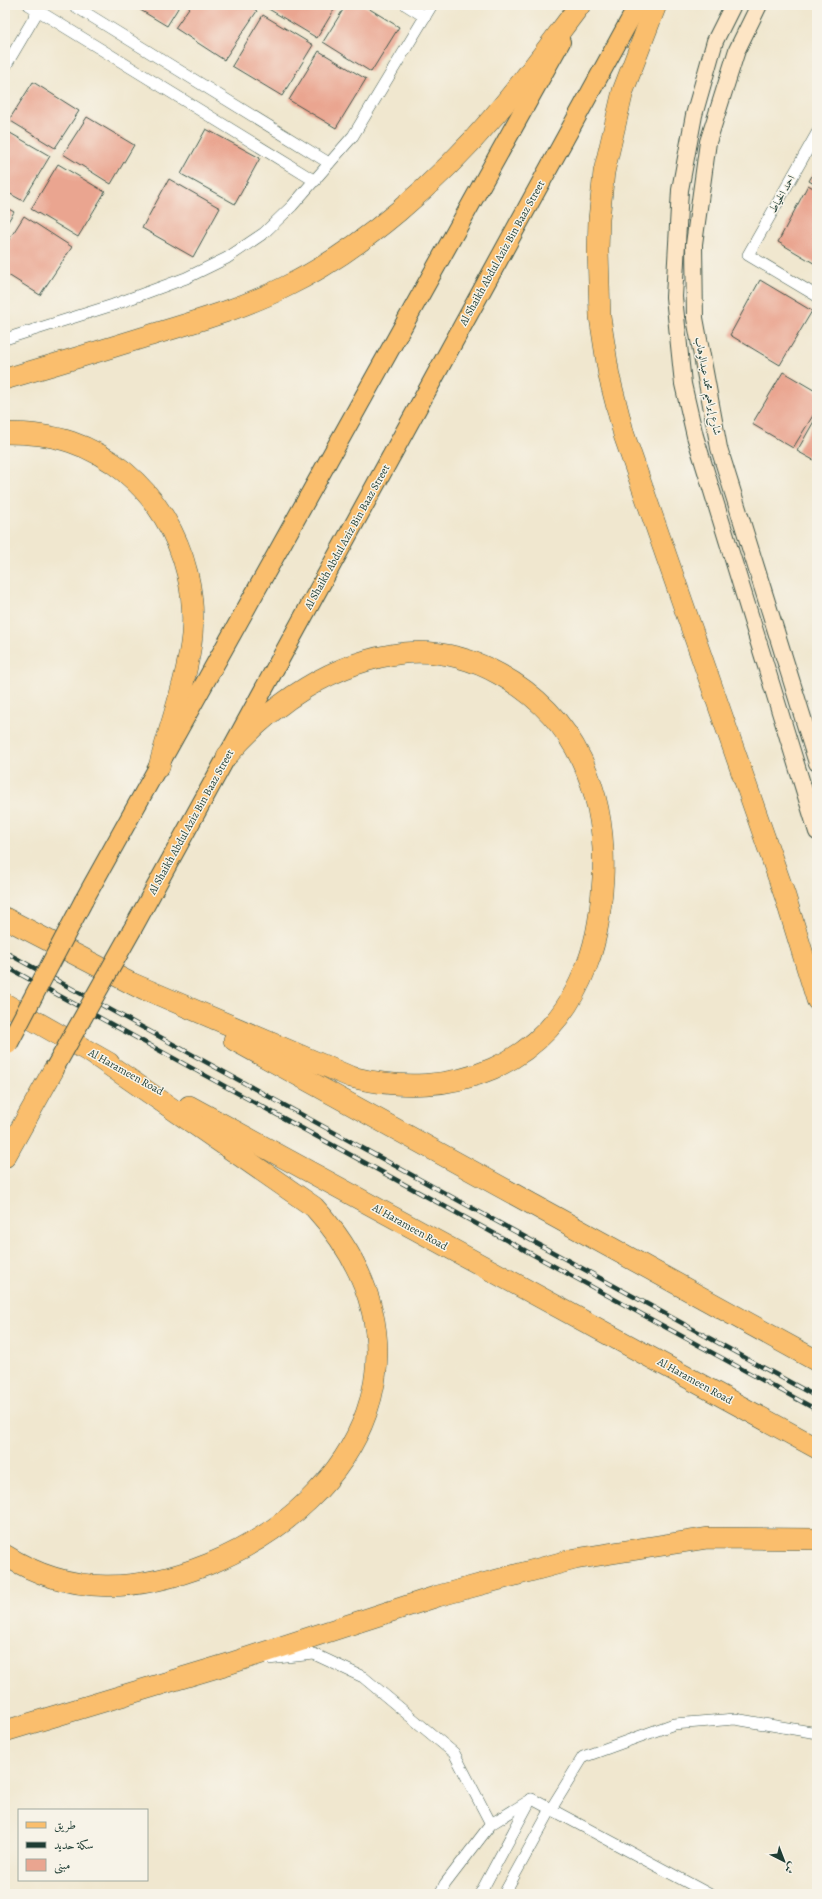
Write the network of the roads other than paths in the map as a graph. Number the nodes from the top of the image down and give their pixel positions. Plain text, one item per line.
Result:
1 (73, 5) edge
2 (406, 5) edge
3 (432, 5) edge
4 (581, 5) edge
5 (638, 5) edge
6 (656, 5) edge
7 (733, 5) edge
8 (759, 5) edge
9 (36, 7) edge
10 (425, 17) junction
11 (5, 67) edge
12 (817, 133) edge
13 (329, 163) junction
14 (315, 181) junction
15 (817, 296) edge
16 (5, 340) edge
17 (5, 379) edge
18 (5, 433) edge
19 (227, 756) junction
20 (817, 763) edge
21 (159, 766) junction
22 (817, 832) edge
23 (5, 914) edge
24 (5, 918) edge
25 (36, 935) junction
26 (131, 983) junction
27 (817, 1000) edge
28 (5, 1004) edge
29 (7, 1048) edge
30 (96, 1056) junction
31 (54, 1069) joint
32 (5, 1157) edge
33 (817, 1361) edge
34 (817, 1448) edge
35 (817, 1539) edge
36 (5, 1555) edge
37 (228, 1664) junction
38 (5, 1731) edge
39 (817, 1733) edge
40 (532, 1799) junction
41 (551, 1809) junction
42 (491, 1824) junction
43 (440, 1894) edge
44 (480, 1894) edge
45 (504, 1894) edge
46 (709, 1894) edge

1 - 13 street
2 - 10 street
3 - 10 street
4 - 17 highway
4 - 21 main road
5 - 19 main road, Al Shaikh Abdul Aziz Bin Baaz Street
6 - 27 highway
7 - 22 street
8 - 20 street, شارع إبراهيم محمد عبدالوهاب
9 - 11 street
9 - 14 street
10 - 13 street
12 - 15 street, احمد الخياط
13 - 14 street
14 - 16 street
18 - 21 highway
19 - 26 highway
19 - 31 main road, Al Shaikh Abdul Aziz Bin Baaz Street, bridge
21 - 29 main road, bridge
23 - 25 highway
24 - 25 highway
25 - 26 highway
26 - 33 highway
28 - 30 highway, Al Harameen Road
30 - 34 highway, Al Harameen Road
30 - 36 highway
31 - 32 highway
35 - 37 highway
37 - 38 highway
37 - 42 street
39 - 41 street
40 - 41 street
40 - 42 street
40 - 44 street
41 - 45 street
41 - 46 street
42 - 43 street

